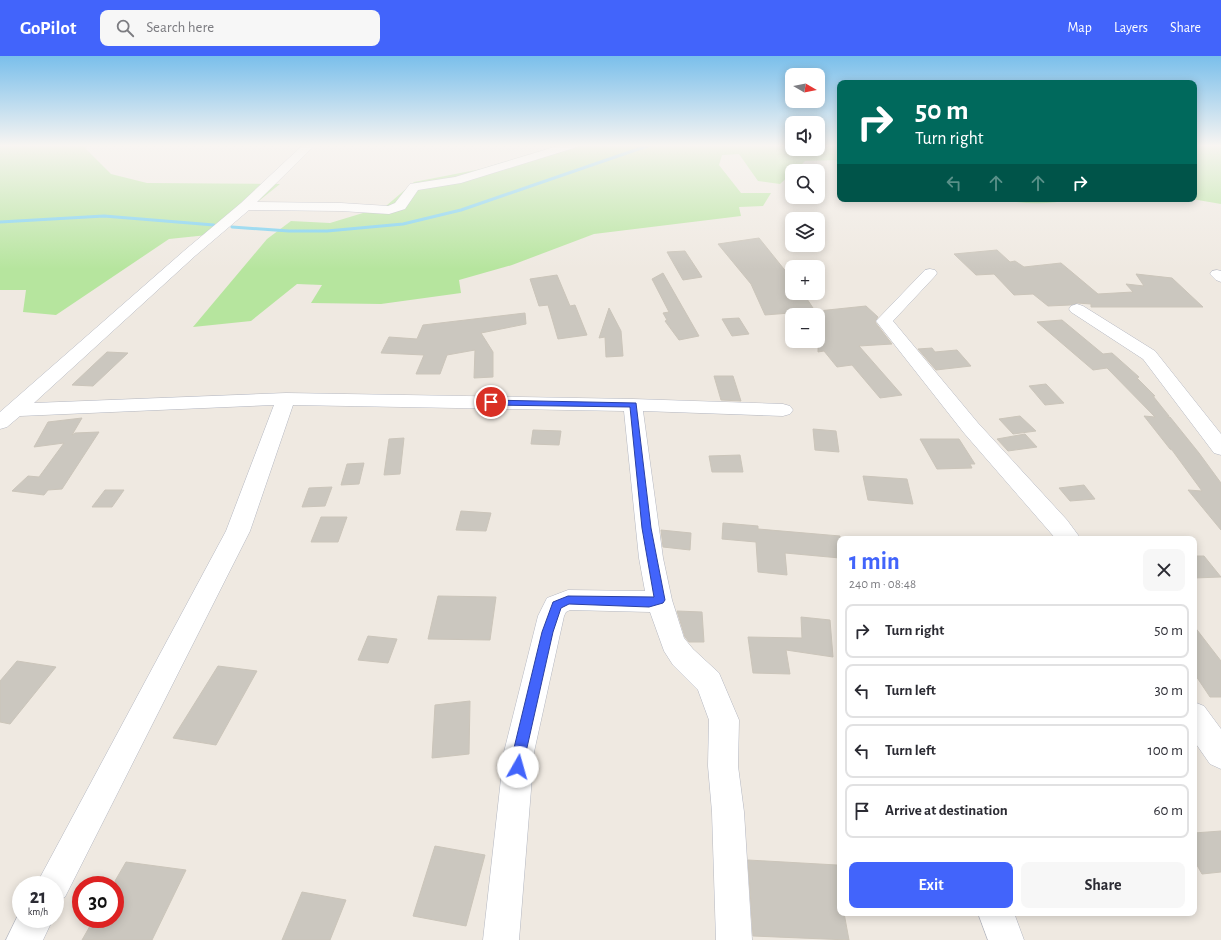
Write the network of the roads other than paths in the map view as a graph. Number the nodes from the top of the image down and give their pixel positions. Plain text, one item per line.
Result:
1 (267, 186) edge
2 (419, 186) edge
3 (246, 206) junction
4 (930, 273) dead end
5 (1077, 309) dead end
6 (286, 399) junction
7 (633, 404) junction
8 (15, 410) junction
9 (783, 410) dead end
10 (0, 423) edge
11 (1221, 448) edge
12 (1066, 536) edge
13 (659, 600) junction
14 (1197, 720) edge
15 (1221, 754) edge
16 (58, 876) edge
17 (997, 916) edge
18 (30, 928) edge
19 (24, 940) edge
20 (501, 940) edge
21 (734, 940) edge
22 (1006, 940) edge

1 - 3 street
2 - 3 street
3 - 8 street
4 - 12 street
5 - 11 street
6 - 7 street
6 - 8 street
6 - 16 street
7 - 9 street
7 - 13 street
8 - 10 street
13 - 20 street
13 - 21 street
14 - 15 street
17 - 22 street
18 - 19 street

